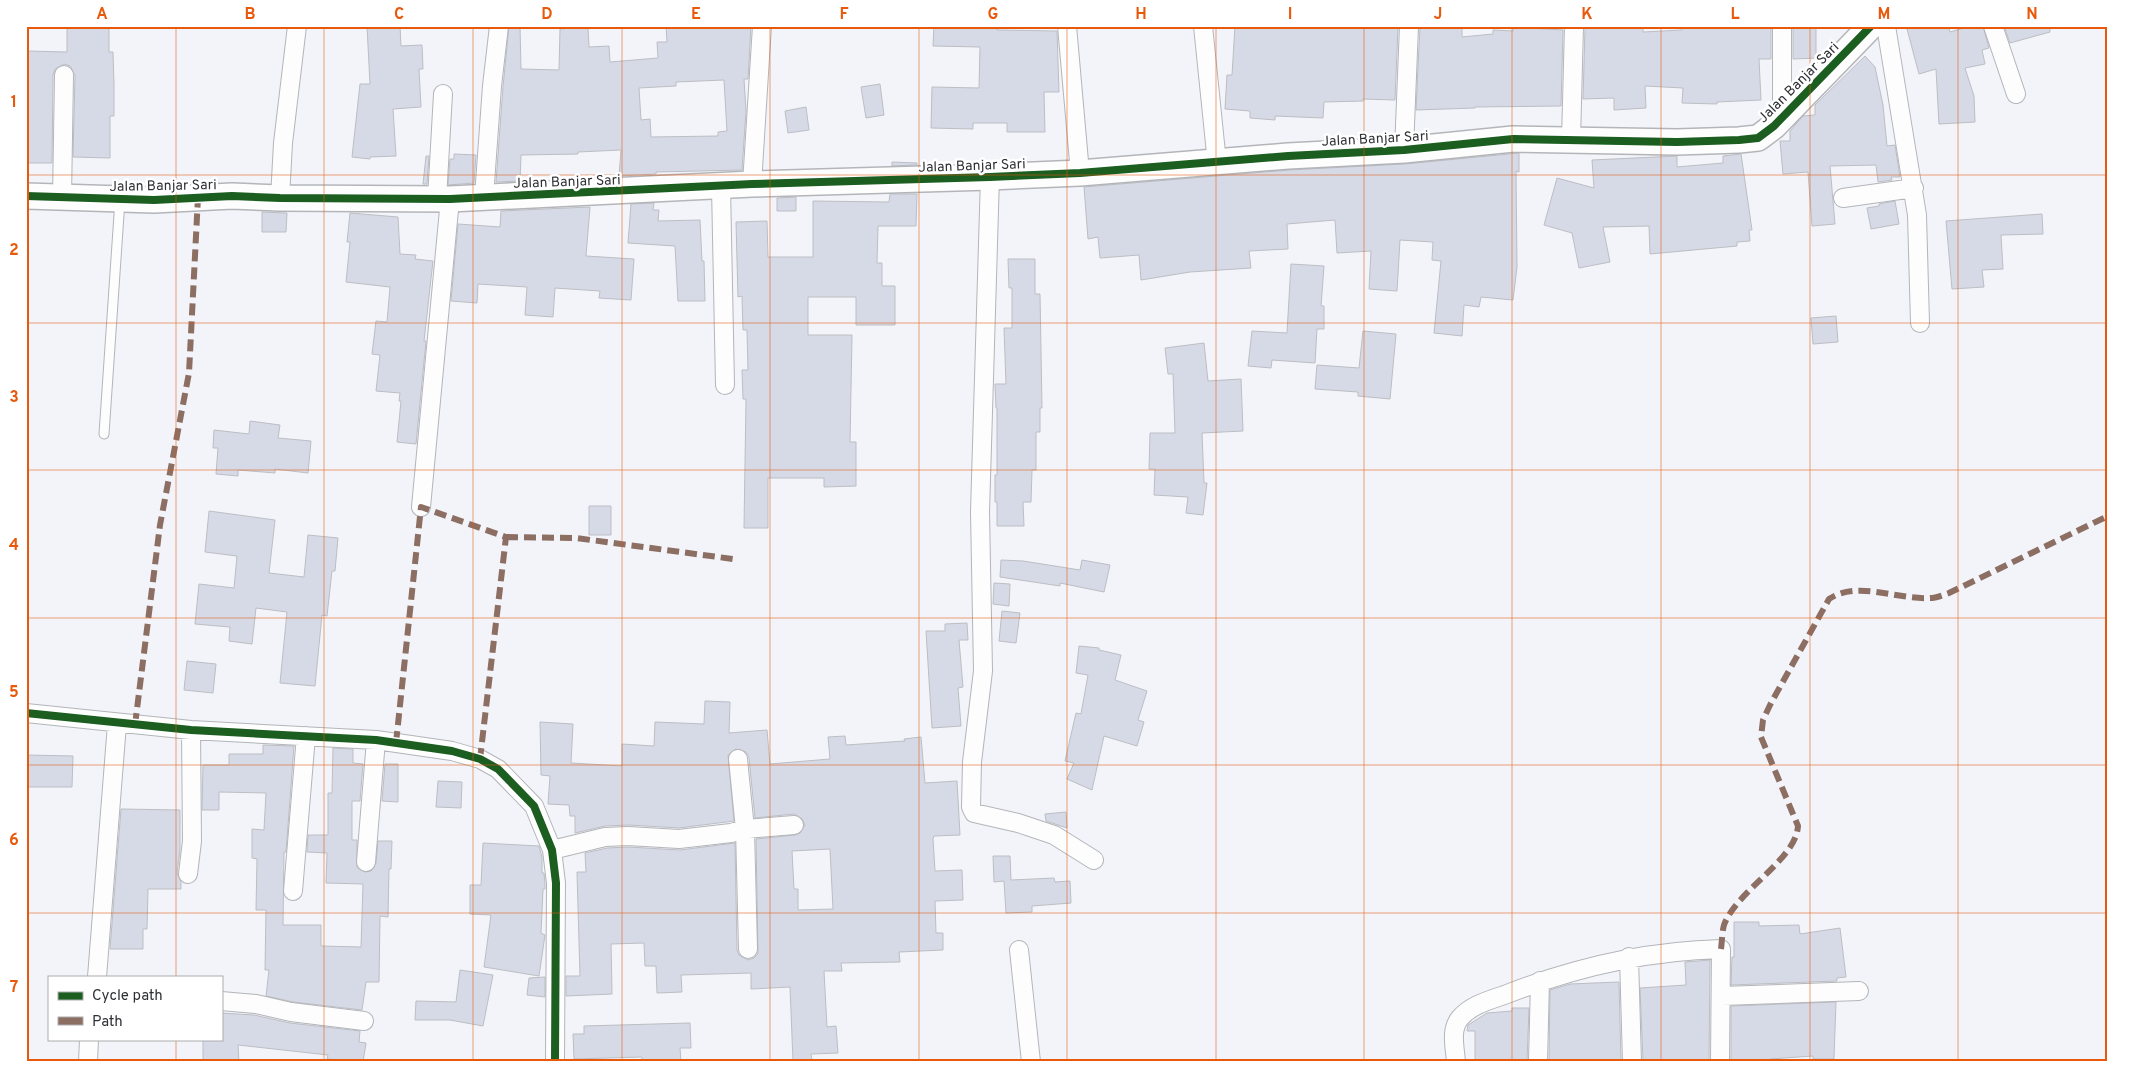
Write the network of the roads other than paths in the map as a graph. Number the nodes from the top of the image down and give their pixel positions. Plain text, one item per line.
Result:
1 (297, 26) edge
2 (499, 26) edge
3 (762, 26) edge
4 (1067, 26) edge
5 (1202, 26) edge
6 (1409, 26) edge
7 (1574, 26) edge
8 (1782, 26) edge
9 (1871, 26) edge
10 (1886, 26) edge
11 (1993, 26) edge
12 (64, 75) dead end
13 (443, 94) dead end
14 (2016, 94) dead end
15 (1782, 118) junction
16 (1572, 140) junction
17 (1404, 150) junction
18 (1217, 163) junction
19 (1080, 173) junction
20 (990, 177) junction
21 (752, 184) junction
22 (721, 187) junction
23 (1914, 188) junction
24 (26, 196) edge
25 (484, 197) junction
26 (62, 198) junction
27 (280, 198) junction
28 (1843, 198) dead end
29 (444, 199) junction
30 (120, 200) junction
31 (1920, 323) dead end
32 (725, 384) dead end
33 (104, 434) dead end
34 (421, 507) dead end
35 (26, 713) edge
36 (117, 724) junction
37 (191, 730) junction
38 (306, 736) junction
39 (376, 740) junction
40 (738, 759) dead end
41 (794, 825) dead end
42 (745, 829) junction
43 (552, 850) junction
44 (1094, 860) dead end
45 (366, 862) dead end
46 (188, 874) dead end
47 (293, 891) dead end
48 (748, 949) dead end
49 (1019, 950) dead end
50 (1629, 957) junction
51 (97, 976) edge
52 (1540, 981) junction
53 (1859, 991) dead end
54 (1722, 996) junction
55 (222, 1001) edge
56 (364, 1021) dead end
57 (89, 1040) edge
58 (88, 1062) edge
59 (555, 1062) edge
60 (1031, 1062) edge
61 (1456, 1062) edge
62 (1538, 1062) edge
63 (1632, 1062) edge
64 (1720, 1062) edge

1 - 27 street
2 - 25 street
3 - 21 street
4 - 19 street
5 - 18 street
6 - 17 street
7 - 16 street
8 - 15 street
9 - 15 street, Jalan Banjar Sari
10 - 23 street
11 - 14 street
12 - 26 street
13 - 29 street
15 - 16 street, Jalan Banjar Sari
16 - 17 street, Jalan Banjar Sari
17 - 18 street, Jalan Banjar Sari
18 - 19 street, Jalan Banjar Sari
19 - 20 street, Jalan Banjar Sari
20 - 21 street, Jalan Banjar Sari
20 - 44 street
21 - 22 street, Jalan Banjar Sari
22 - 25 street, Jalan Banjar Sari
22 - 32 street
23 - 28 street
23 - 31 street
24 - 26 street, Jalan Banjar Sari
25 - 29 street, Jalan Banjar Sari
26 - 30 street, Jalan Banjar Sari
27 - 29 street, Jalan Banjar Sari
27 - 30 street, Jalan Banjar Sari
29 - 34 street
30 - 33 lane
35 - 36 street
36 - 37 street
36 - 51 street
37 - 38 street
37 - 46 street
38 - 39 street
38 - 47 street
39 - 43 street
39 - 45 street
40 - 42 street
41 - 42 street
42 - 43 street
42 - 48 street
43 - 59 street
49 - 60 street
50 - 52 street
50 - 54 street
50 - 63 street
52 - 61 street
52 - 62 street
53 - 54 street
54 - 64 street
55 - 56 street
57 - 58 street

